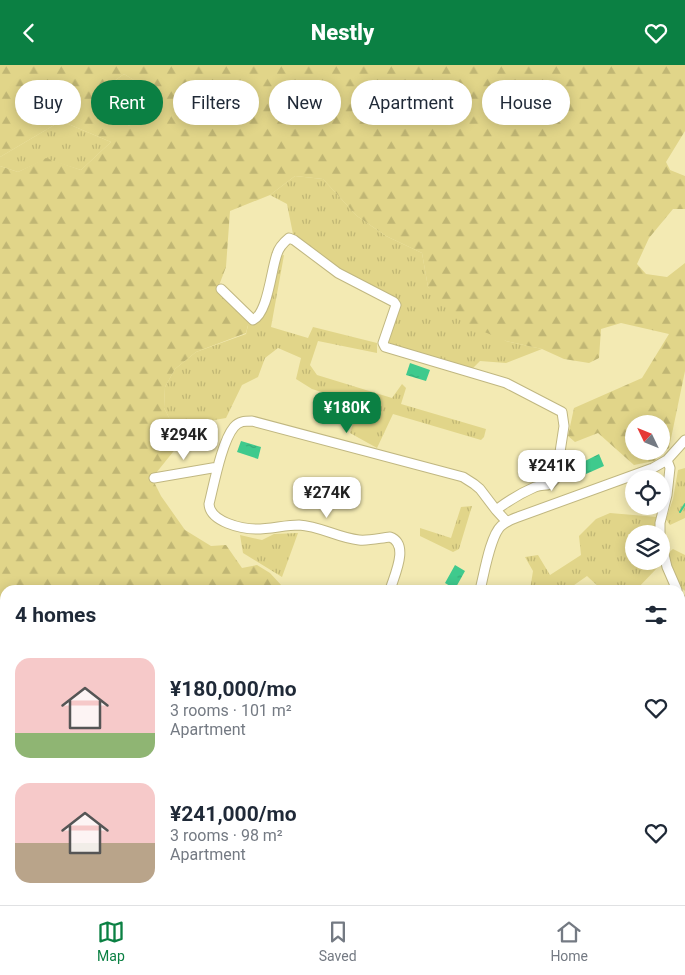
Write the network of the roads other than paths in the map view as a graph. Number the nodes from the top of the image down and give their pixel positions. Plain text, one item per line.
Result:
1 (221, 289) dead end
2 (685, 440) edge
3 (670, 457) edge
4 (667, 460) joint
5 (218, 467) junction
6 (154, 478) dead end
7 (496, 510) junction
8 (507, 522) junction
9 (660, 525) edge
10 (668, 570) edge
11 (392, 585) edge
12 (481, 585) edge
13 (674, 585) edge

1 - 7 street
2 - 3 street
4 - 8 street
4 - 9 street
5 - 6 street
5 - 7 street
5 - 11 street
7 - 8 street
8 - 12 street
10 - 13 street

